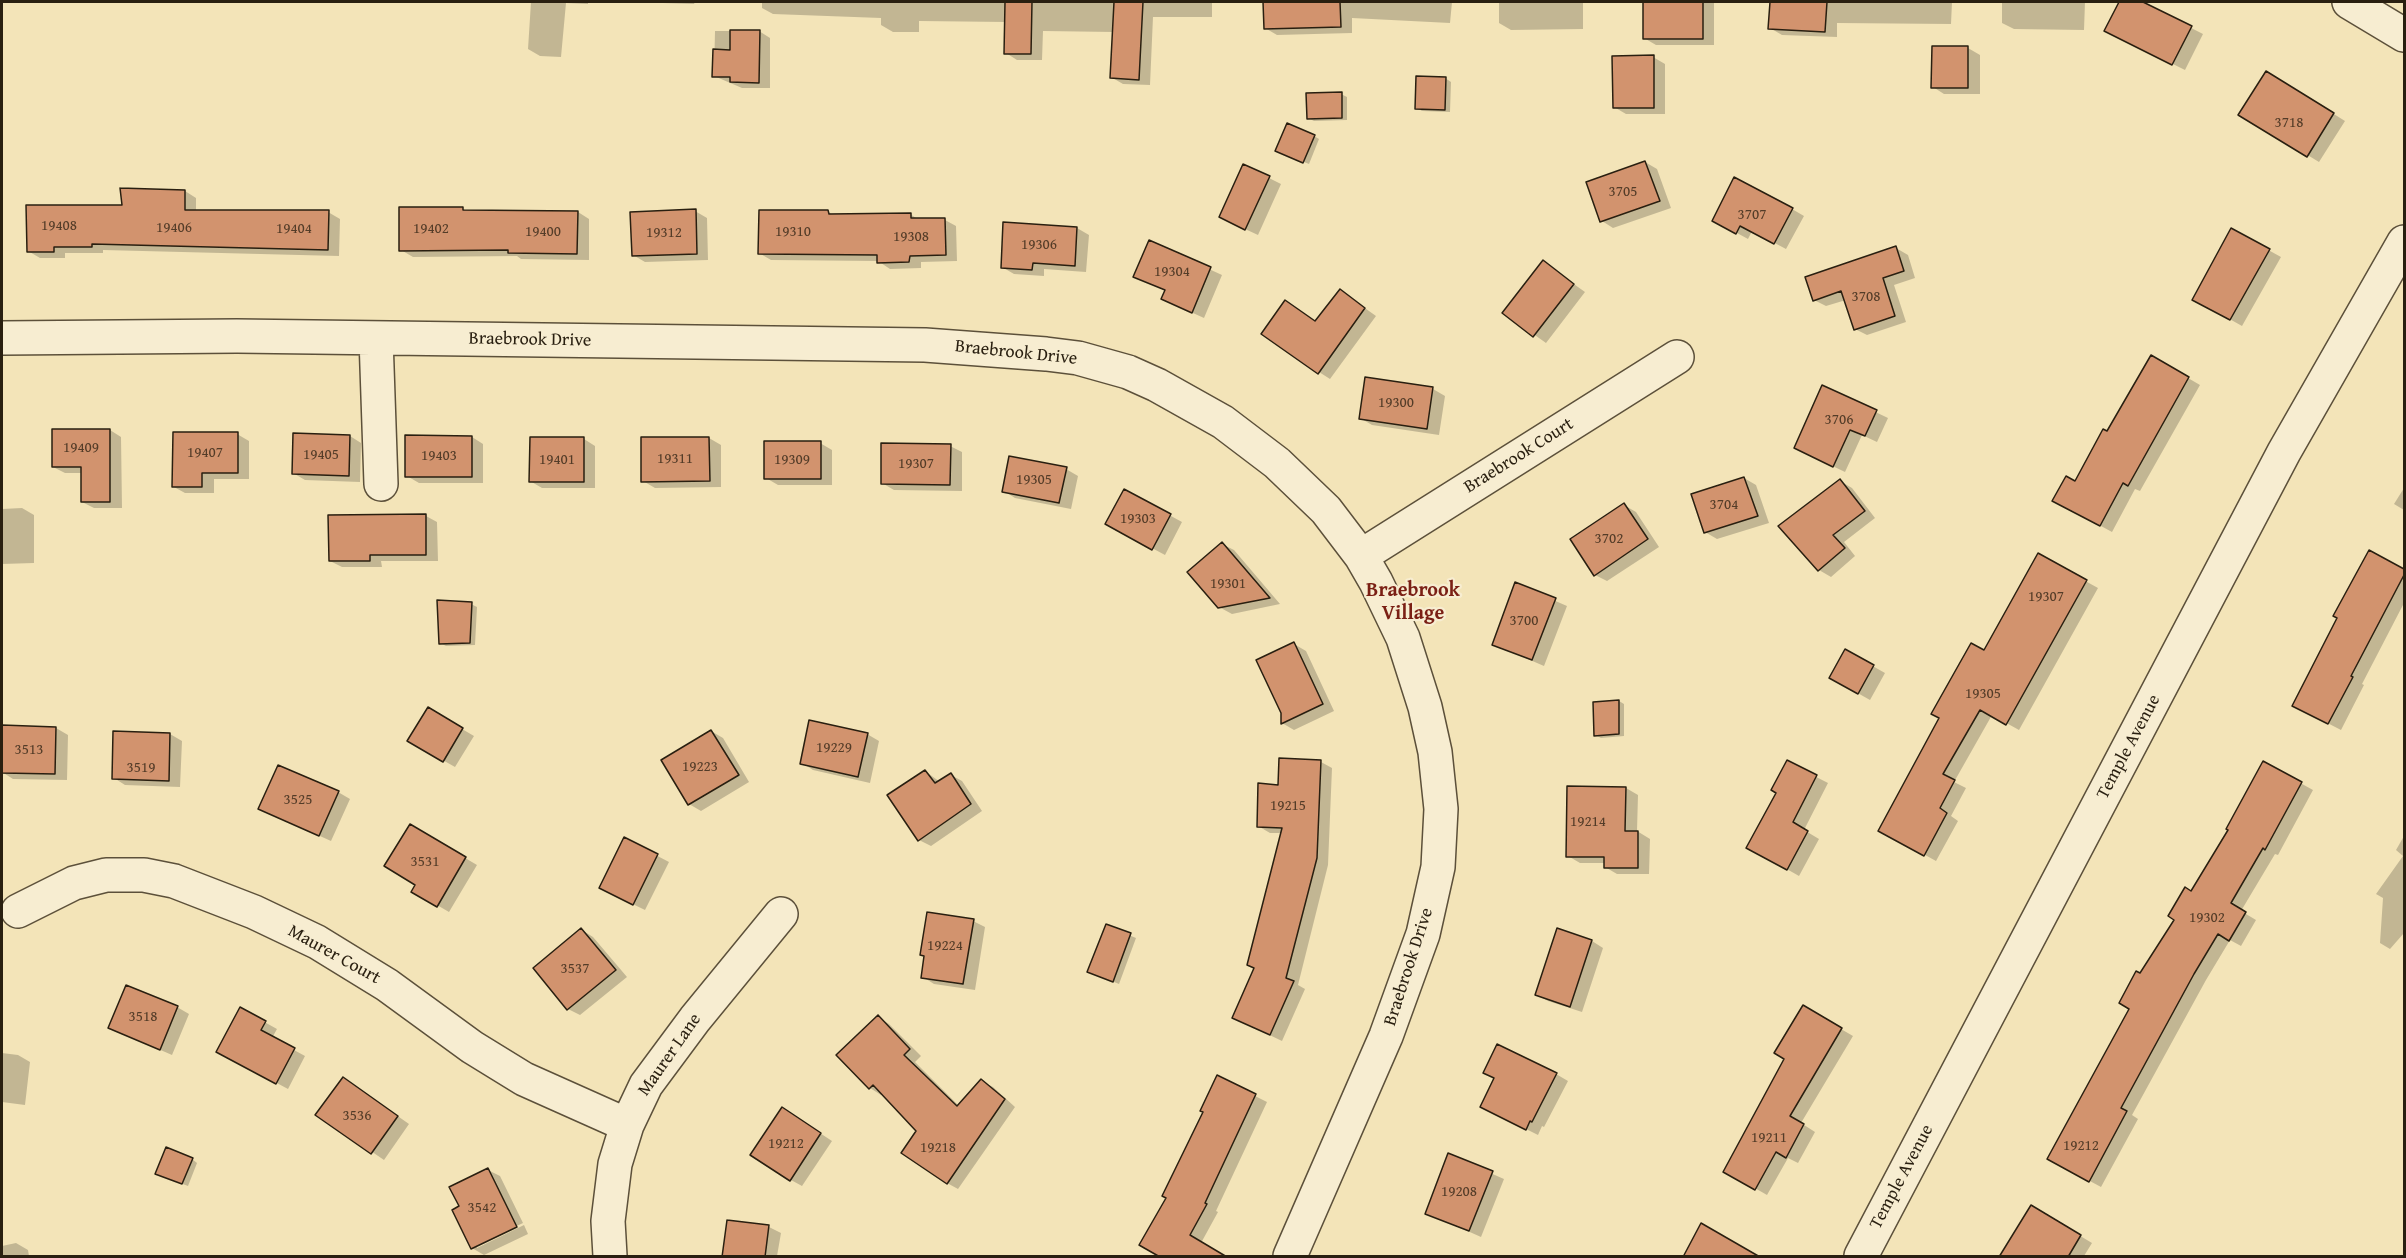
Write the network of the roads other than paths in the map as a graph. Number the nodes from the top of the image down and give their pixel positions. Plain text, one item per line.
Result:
1 (2349, 2) edge
2 (2404, 35) edge
3 (2404, 242) edge
4 (2, 338) edge
5 (376, 338) junction
6 (1677, 357) dead end
7 (381, 484) dead end
8 (1361, 556) junction
9 (18, 911) dead end
10 (781, 914) dead end
11 (627, 1125) junction
12 (610, 1257) edge
13 (1290, 1257) edge
14 (1862, 1257) edge

1 - 2 street
3 - 14 street, Temple Avenue
4 - 5 street, Braebrook Drive
5 - 7 street
5 - 8 street, Braebrook Drive
6 - 8 street, Braebrook Court
8 - 13 street, Braebrook Drive
9 - 11 street, Maurer Court
10 - 11 street, Maurer Lane
11 - 12 street, Maurer Lane

